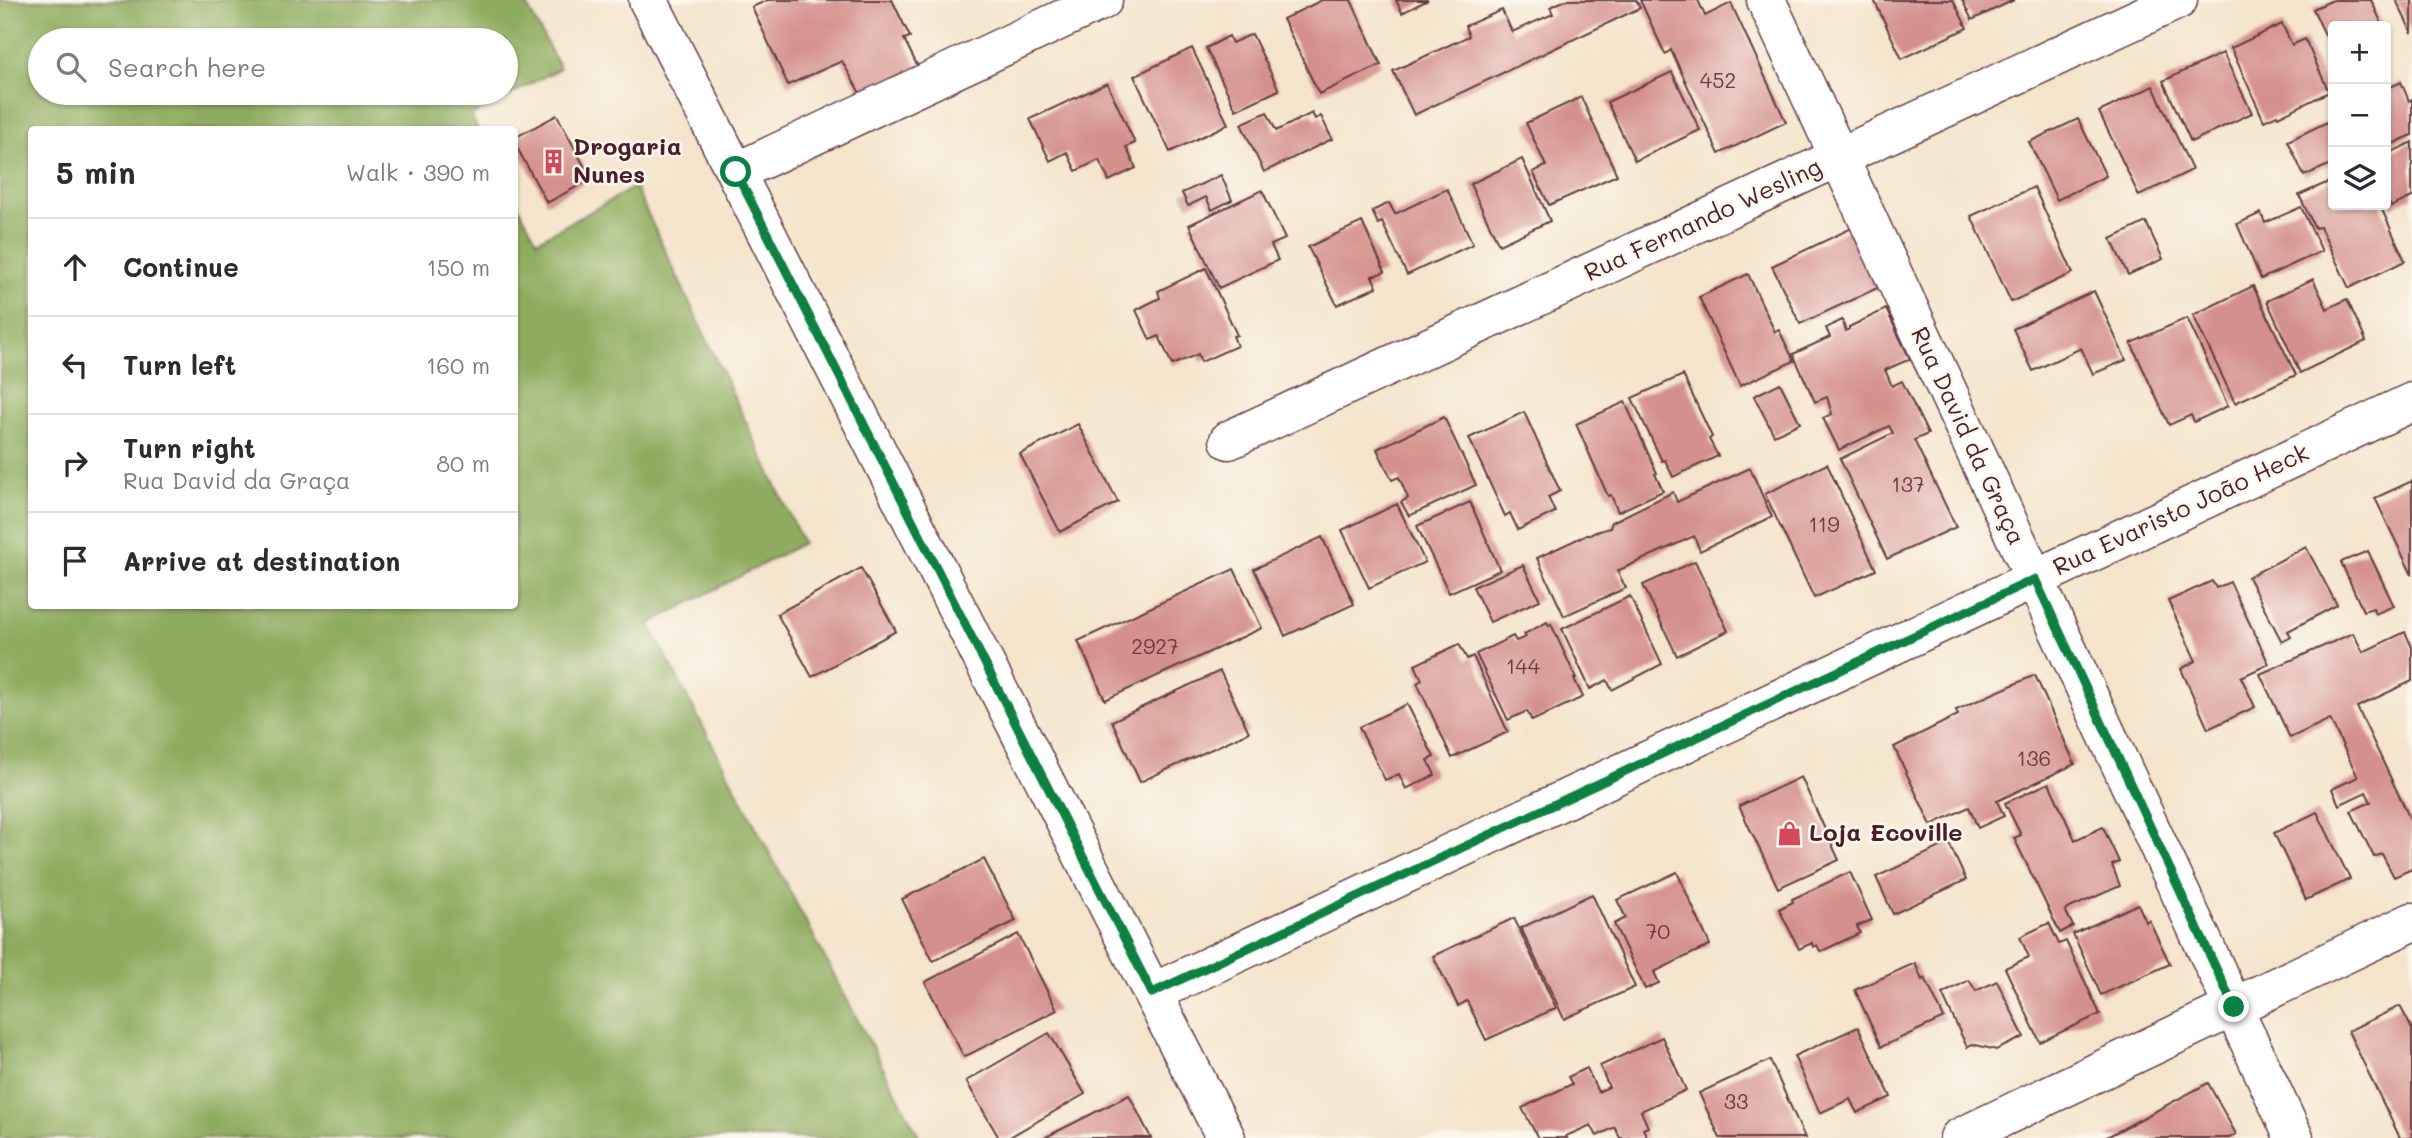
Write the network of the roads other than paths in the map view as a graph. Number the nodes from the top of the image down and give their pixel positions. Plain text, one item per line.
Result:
1 (648, 0) edge
2 (1103, 0) edge
3 (1766, 0) edge
4 (2178, 0) edge
5 (1839, 158) junction
6 (736, 172) junction
7 (2412, 402) edge
8 (1229, 440) dead end
9 (2035, 579) junction
10 (2412, 922) edge
11 (1152, 993) junction
12 (2234, 1007) junction
13 (1226, 1138) edge
14 (1959, 1138) edge
15 (2294, 1138) edge

1 - 6 street
2 - 6 street
3 - 5 street, Rua David da Graça
4 - 5 street, Rua Fernando Wesling
5 - 8 street, Rua Fernando Wesling
5 - 9 street, Rua David da Graça
6 - 11 street
7 - 9 street, Rua Evaristo João Heck
9 - 11 street, Rua Evaristo João Heck
9 - 12 street, Rua David da Graça
10 - 12 street
11 - 13 street
12 - 14 street
12 - 15 street, Rua David da Graça

